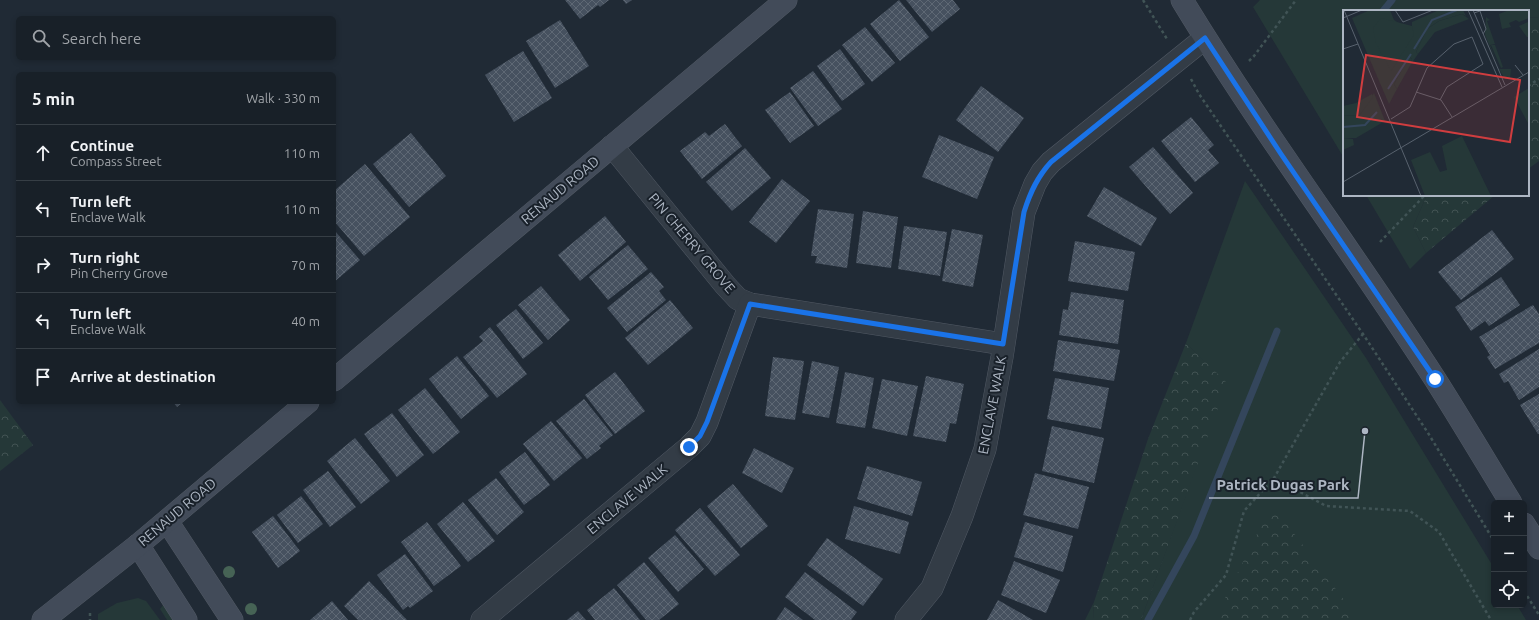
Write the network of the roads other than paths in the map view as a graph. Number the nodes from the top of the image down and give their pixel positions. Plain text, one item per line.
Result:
1 (786, 0) edge
2 (1182, 0) edge
3 (1205, 38) junction
4 (612, 146) junction
5 (750, 304) junction
6 (1003, 344) junction
7 (336, 378) edge
8 (306, 404) edge
9 (1509, 500) edge
10 (167, 521) junction
11 (1527, 529) edge
12 (138, 545) junction
13 (1539, 548) edge
14 (43, 620) edge
15 (186, 620) edge
16 (232, 620) edge
17 (482, 620) edge
18 (906, 620) edge

1 - 4 street, RENAUD ROAD
2 - 3 street
3 - 6 street, ENCLAVE WALK
3 - 9 street
4 - 5 street, PIN CHERRY GROVE
4 - 7 street, RENAUD ROAD
5 - 6 street, PIN CHERRY GROVE
5 - 17 street, ENCLAVE WALK
6 - 18 street, ENCLAVE WALK
8 - 10 street, RENAUD ROAD
10 - 12 street, RENAUD ROAD
10 - 16 street
11 - 13 street
12 - 14 street, RENAUD ROAD
12 - 15 street

